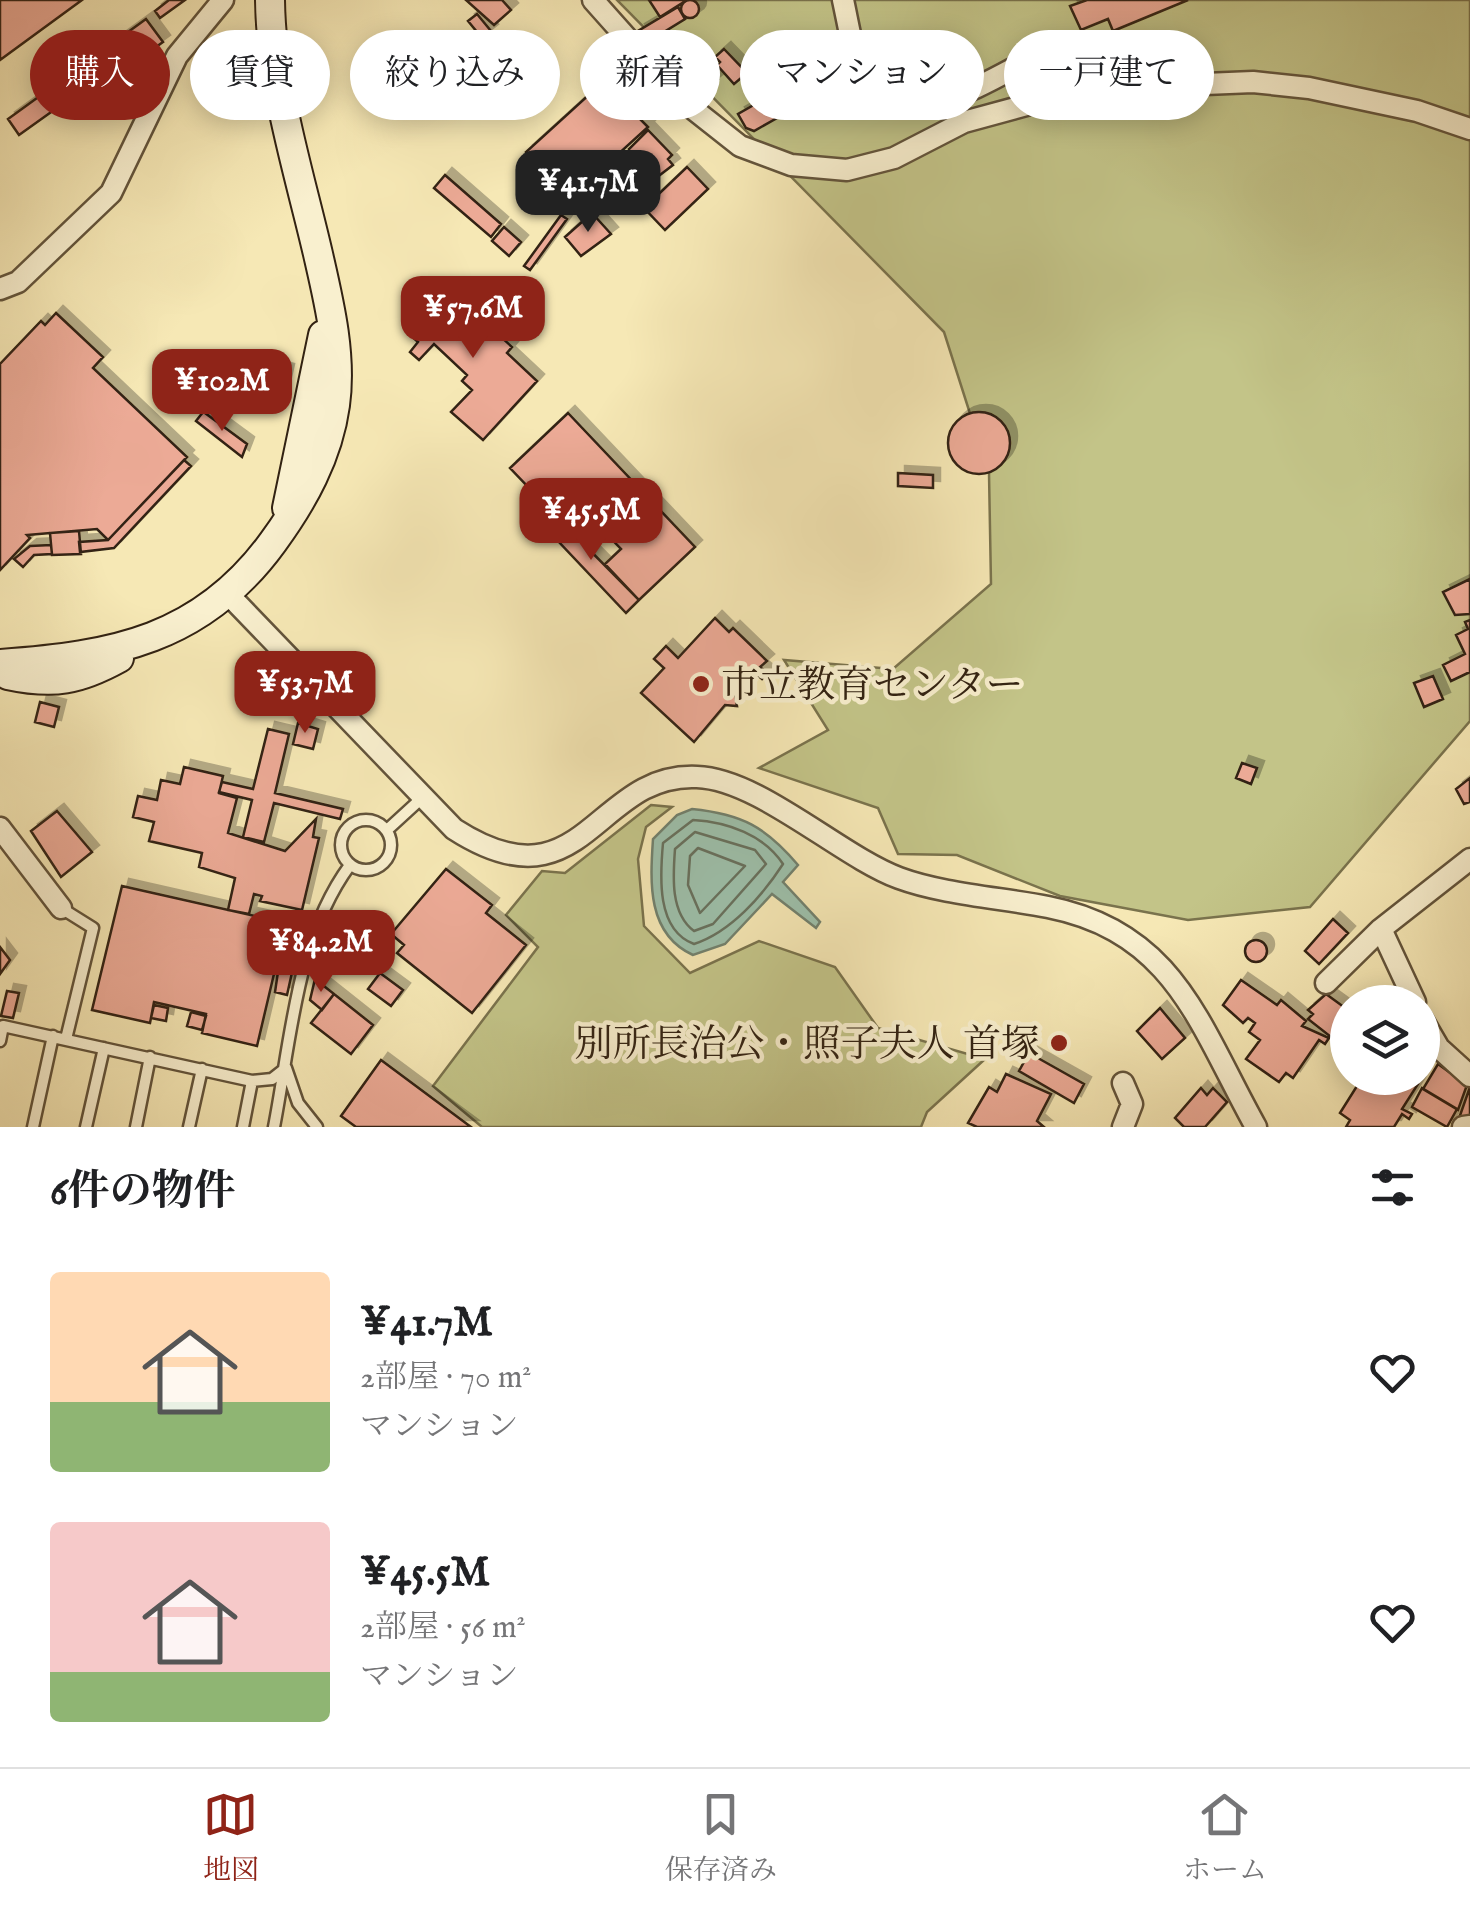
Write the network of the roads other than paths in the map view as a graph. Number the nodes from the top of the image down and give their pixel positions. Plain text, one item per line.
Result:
1 (224, 0) edge
2 (270, 0) edge
3 (593, 0) edge
4 (843, 0) edge
5 (1004, 72) edge
6 (1214, 84) edge
7 (1004, 110) edge
8 (1470, 128) edge
9 (0, 290) edge
10 (227, 594) junction
11 (151, 640) junction
12 (0, 664) edge
13 (0, 674) edge
14 (422, 797) junction
15 (0, 828) edge
16 (387, 830) junction
17 (1470, 858) edge
18 (350, 866) junction
19 (61, 908) joint
20 (1381, 929) junction
21 (1326, 983) dead end
22 (1407, 985) edge
23 (53, 1036) junction
24 (66, 1039) junction
25 (0, 1041) edge
26 (104, 1048) junction
27 (1440, 1049) edge
28 (150, 1057) junction
29 (286, 1068) junction
30 (202, 1069) junction
31 (1470, 1076) edge
32 (252, 1081) junction
33 (1123, 1083) dead end
34 (34, 1127) edge
35 (86, 1127) edge
36 (136, 1127) edge
37 (190, 1127) edge
38 (242, 1127) edge
39 (274, 1127) edge
40 (316, 1127) edge
41 (1124, 1127) edge
42 (1256, 1127) edge

1 - 9 street
2 - 10 street
3 - 7 street
4 - 5 street
6 - 8 street
10 - 11 street
10 - 14 street
11 - 12 street
11 - 13 street
14 - 16 lane
14 - 42 street
15 - 19 street
16 - 18 lane
16 - 18 lane
17 - 20 street
18 - 29 lane
19 - 24 lane
20 - 21 street
20 - 22 street
23 - 24 lane
23 - 25 lane
23 - 34 lane
24 - 26 lane
26 - 28 lane
26 - 35 lane
27 - 31 street
28 - 30 lane
28 - 36 lane
29 - 32 lane
29 - 39 lane
29 - 40 lane
30 - 32 lane
30 - 37 lane
32 - 38 lane
33 - 41 street

